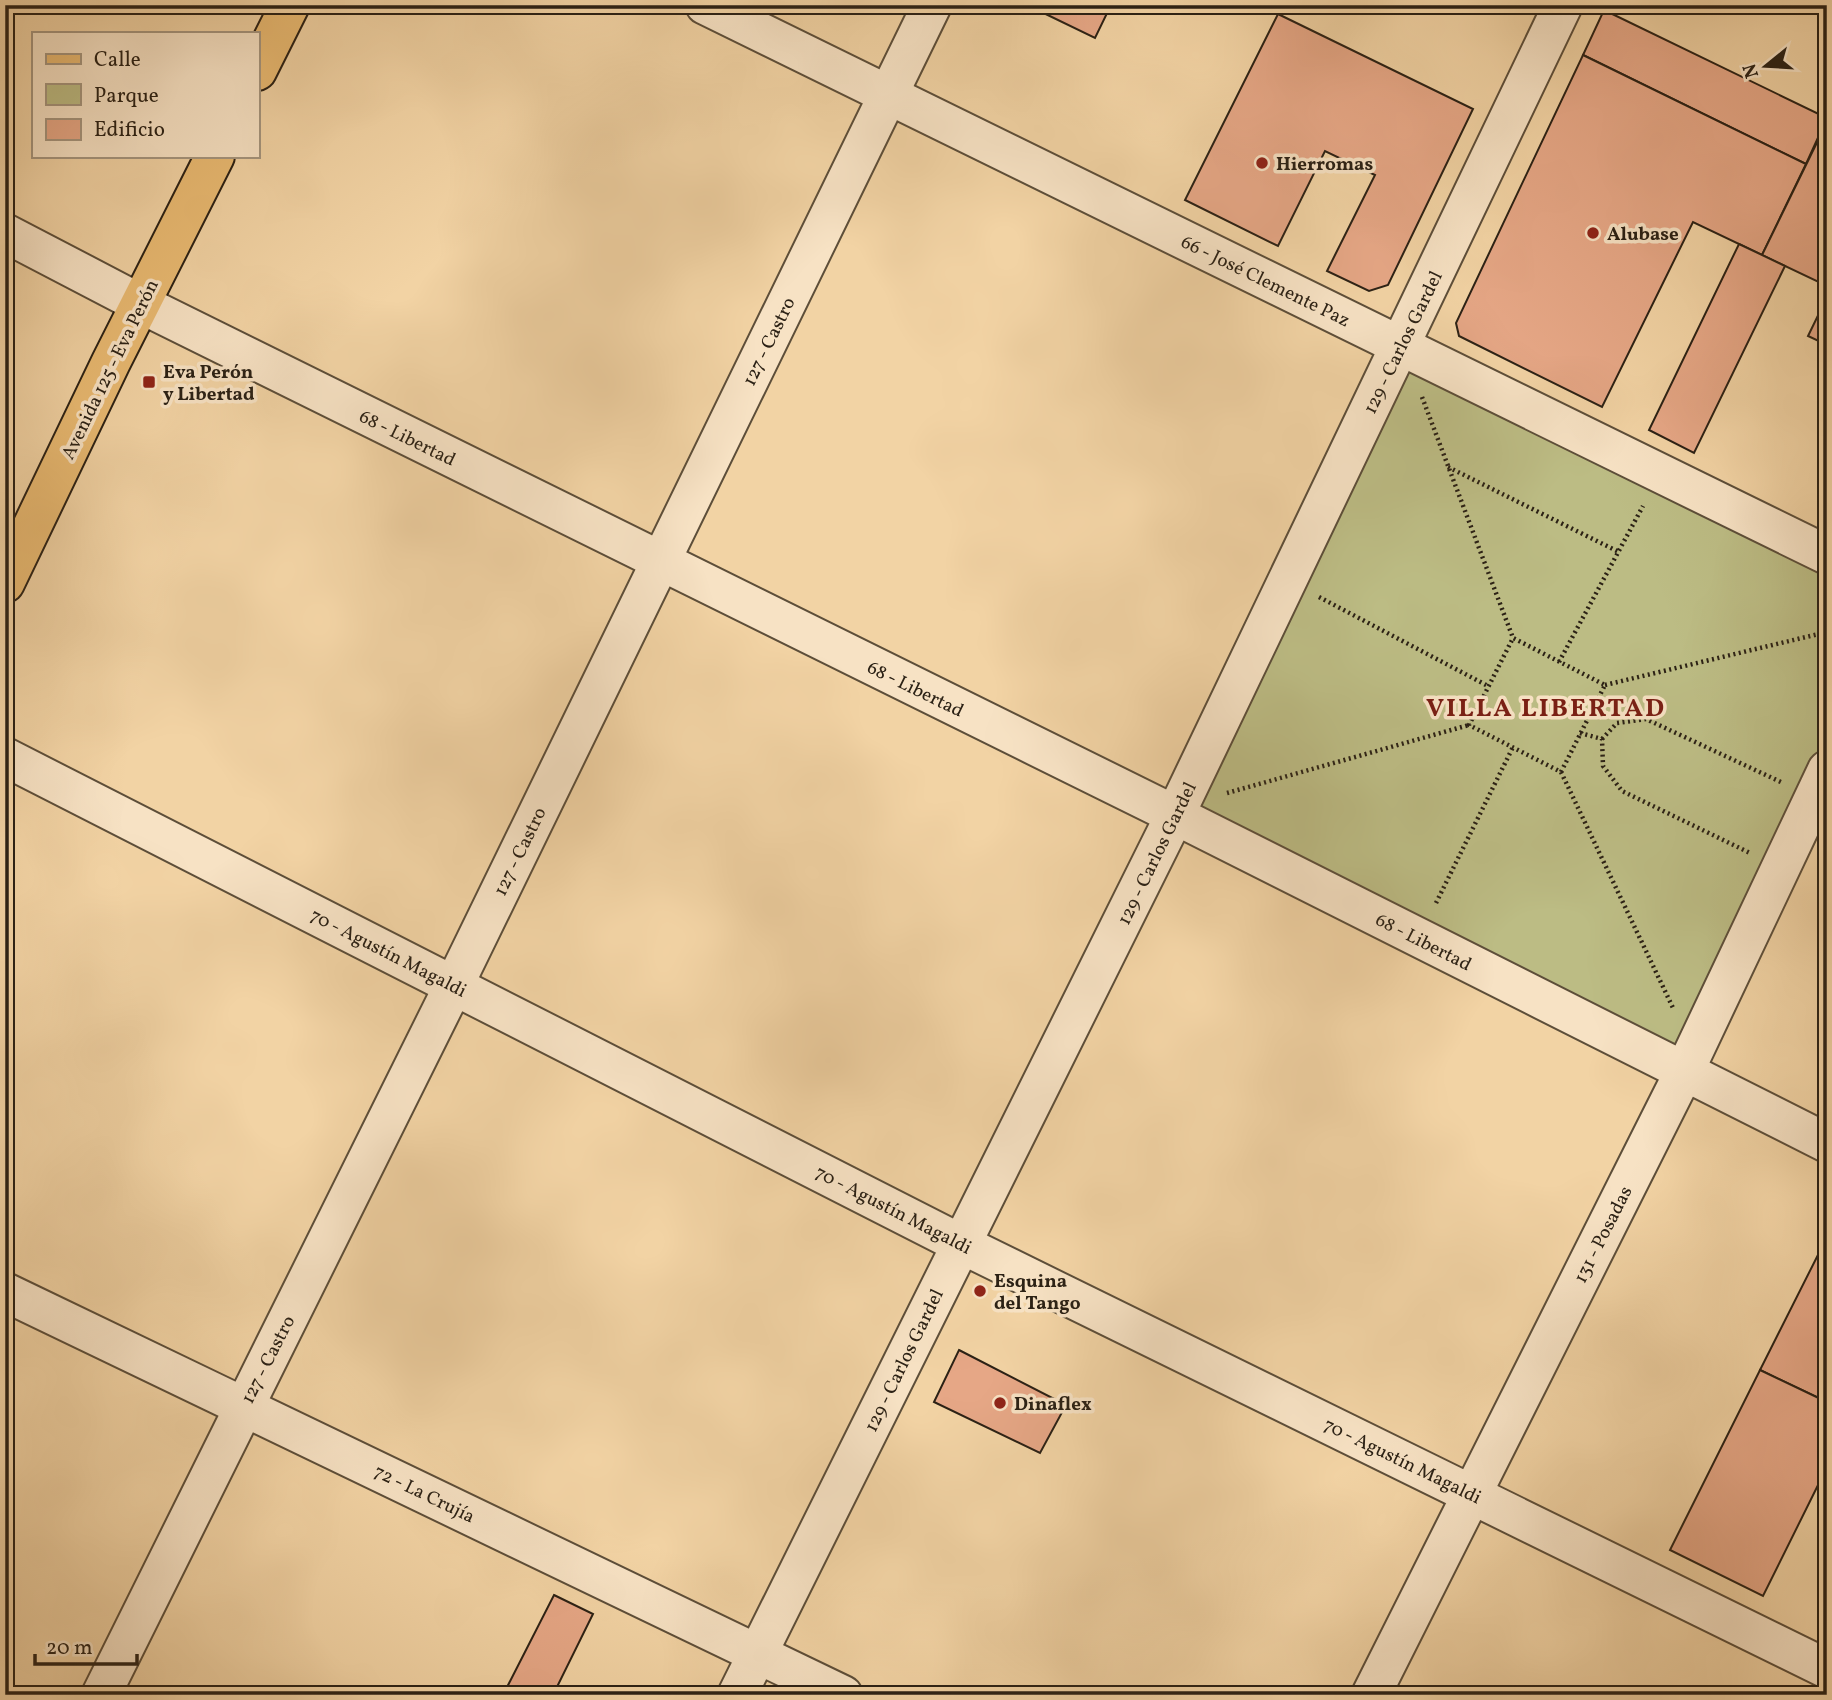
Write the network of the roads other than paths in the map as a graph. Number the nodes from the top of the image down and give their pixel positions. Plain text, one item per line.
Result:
1 (290, 5) edge
2 (705, 5) edge
3 (932, 5) edge
4 (1563, 5) edge
5 (259, 67) edge
6 (889, 95) junction
7 (214, 158) edge
8 (5, 233) edge
9 (141, 304) junction
10 (1400, 347) junction
11 (1827, 555) edge
12 (660, 562) junction
13 (5, 583) edge
14 (5, 757) edge
15 (1820, 784) edge
16 (1175, 816) junction
17 (454, 985) junction
18 (1684, 1072) junction
19 (1827, 1143) edge
20 (961, 1244) junction
21 (5, 1292) edge
22 (244, 1405) junction
23 (1472, 1493) junction
24 (757, 1653) junction
25 (1827, 1669) edge
26 (102, 1695) edge
27 (737, 1695) edge
28 (844, 1695) edge
29 (1371, 1695) edge

1 - 5 main road
2 - 6 street, 66 - José Clemente Paz
3 - 6 street, 127 - Castro
4 - 10 street, 129 - Carlos Gardel
6 - 10 street, 66 - José Clemente Paz
6 - 12 street, 127 - Castro
7 - 9 main road, Avenida 125 - Eva Perón
8 - 9 street, 68 - Libertad
9 - 12 street, 68 - Libertad
9 - 13 main road, Avenida 125 - Eva Perón
10 - 11 street, 66 - José Clemente Paz
10 - 16 street, 129 - Carlos Gardel
12 - 16 street, 68 - Libertad
12 - 17 street, 127 - Castro
14 - 17 street, 70 - Agustín Magaldi
15 - 18 street, 131 - Posadas
16 - 18 street, 68 - Libertad
16 - 20 street, 129 - Carlos Gardel
17 - 20 street, 70 - Agustín Magaldi
17 - 22 street, 127 - Castro
18 - 19 street, 68 - Libertad
18 - 23 street, 131 - Posadas
20 - 23 street, 70 - Agustín Magaldi
20 - 24 street, 129 - Carlos Gardel
21 - 22 street, 72 - La Crujía
22 - 24 street, 72 - La Crujía
22 - 26 street, 127 - Castro
23 - 25 street, 70 - Agustín Magaldi
23 - 29 street, 131 - Posadas
24 - 27 street, 129 - Carlos Gardel
24 - 28 street, 72 - La Crujía

